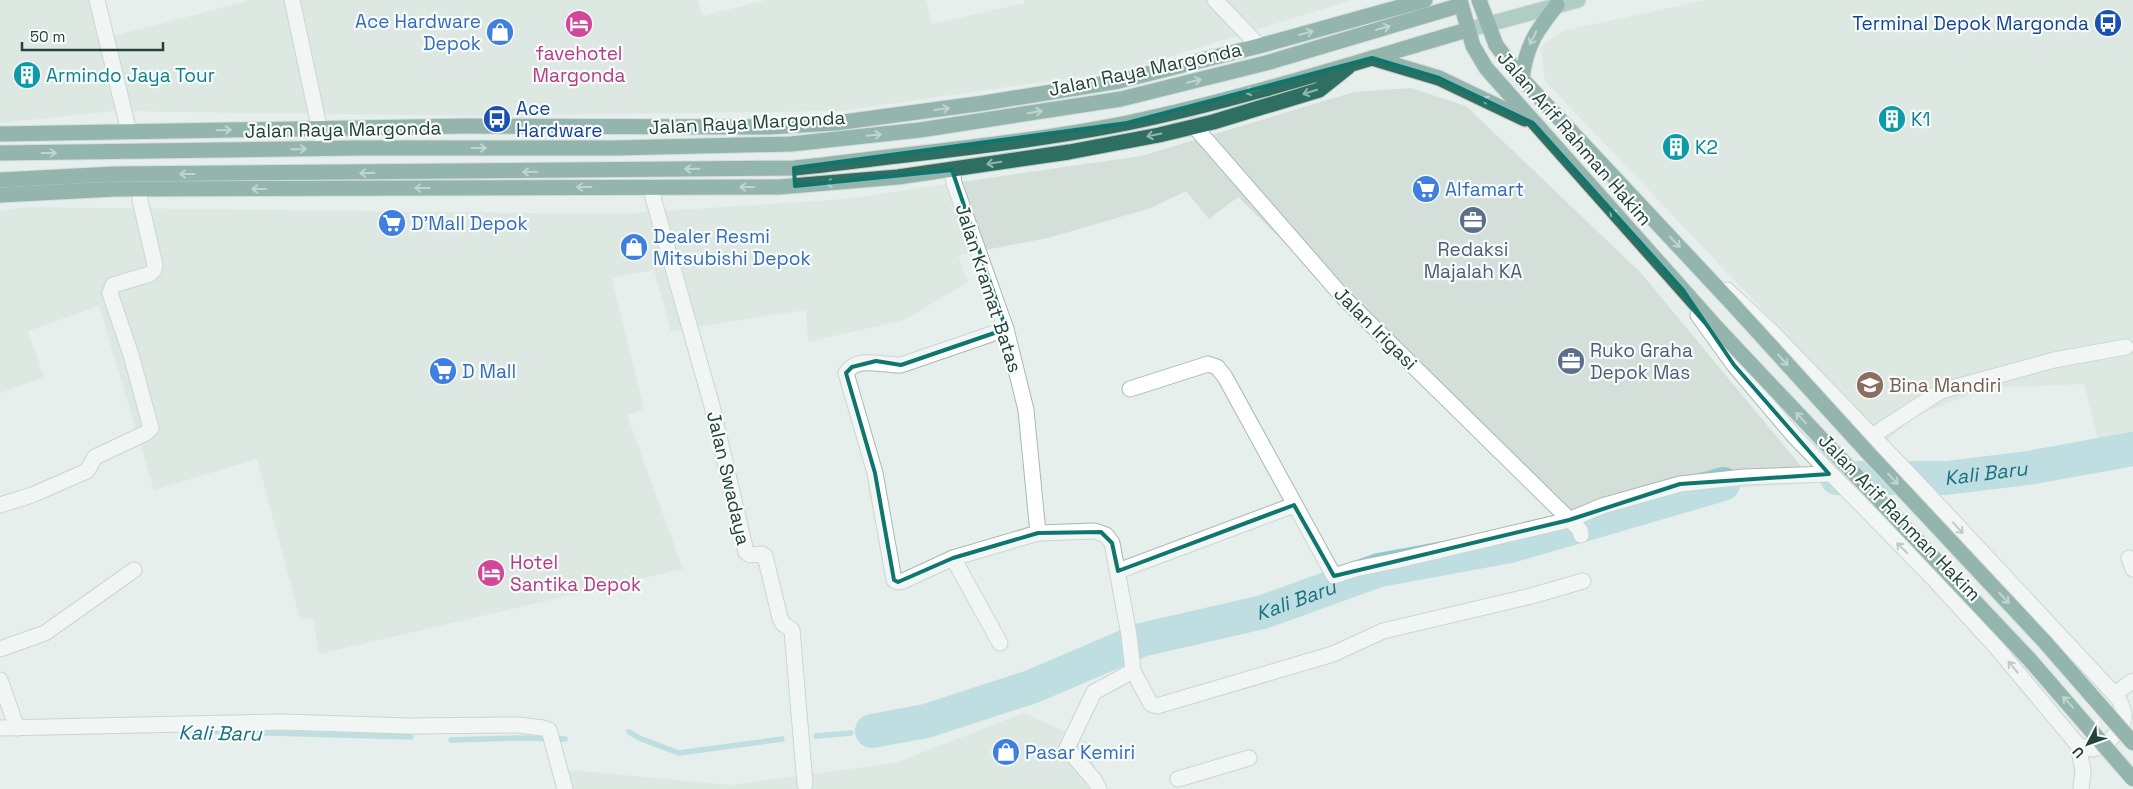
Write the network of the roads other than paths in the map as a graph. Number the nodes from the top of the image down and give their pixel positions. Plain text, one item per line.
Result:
1 (97, 0) edge
2 (292, 0) edge
3 (1215, 0) edge
4 (1425, 0) edge
5 (1479, 0) edge
6 (1578, 0) edge
7 (1460, 3) edge
8 (1557, 4) junction
9 (1488, 24) junction
10 (1467, 30) junction
11 (1259, 46) junction
12 (1372, 58) junction
13 (1266, 63) junction
14 (1350, 65) junction
15 (1522, 79) junction
16 (1118, 81) junction
17 (1121, 98) junction
18 (1533, 122) junction
19 (789, 125) junction
20 (1194, 126) junction
21 (320, 127) junction
22 (129, 132) junction
23 (0, 134) edge
24 (1065, 134) junction
25 (791, 144) junction
26 (324, 149) junction
27 (132, 152) junction
28 (1069, 152) junction
29 (0, 153) edge
30 (794, 168) junction
31 (952, 170) junction
32 (0, 180) edge
33 (114, 182) junction
34 (796, 186) junction
35 (650, 187) junction
36 (140, 190) junction
37 (0, 195) edge
38 (1702, 271) junction
39 (1683, 290) junction
40 (1006, 328) junction
41 (2126, 347) dead end
42 (1130, 389) dead end
43 (1872, 436) junction
44 (1829, 474) junction
45 (0, 505) edge
46 (1294, 505) junction
47 (1576, 527) junction
48 (1038, 533) junction
49 (953, 558) junction
50 (134, 570) dead end
51 (1118, 571) junction
52 (1583, 581) dead end
53 (1000, 644) dead end
54 (0, 649) edge
55 (1133, 668) junction
56 (0, 680) edge
57 (2133, 681) edge
58 (2114, 694) junction
59 (0, 728) edge
60 (17, 728) junction
61 (2133, 743) edge
62 (2078, 745) junction
63 (1249, 758) dead end
64 (1178, 779) dead end
65 (2133, 779) edge
66 (805, 784) dead end
67 (565, 789) edge
68 (1099, 789) edge
69 (2081, 789) edge

1 - 22 street
2 - 21 street
3 - 11 street
11 -> 4 highway, Jalan Raya Margonda
5 - 7 main road, Jalan Raya Margonda
5 - 9 highway, Jalan Arif Rahman Hakim
6 - 8 main road
7 - 10 highway, Jalan Arif Rahman Hakim
13 -> 7 highway, Jalan Raya Margonda
8 - 9 main road
8 -> 15 highway
9 - 10 main road
9 - 15 highway, Jalan Arif Rahman Hakim
10 - 12 highway
10 - 18 highway, Jalan Arif Rahman Hakim
11 - 13 highway
11 - 16 highway, Jalan Raya Margonda
12 - 14 highway
18 -> 12 highway
17 -> 13 highway, Jalan Raya Margonda
14 -> 20 highway
14 -> 24 highway
15 -> 38 highway, Jalan Arif Rahman Hakim
16 - 17 highway
19 -> 16 highway, Jalan Raya Margonda
25 -> 17 highway, Jalan Raya Margonda
39 -> 18 highway, Jalan Arif Rahman Hakim
19 - 21 highway, Jalan Raya Margonda
19 - 25 highway
20 -> 28 highway
20 - 47 street, Jalan Irigasi
22 -> 21 highway, Jalan Raya Margonda
21 - 26 street
22 - 23 highway, Jalan Raya Margonda
22 - 27 highway
24 - 28 highway
24 - 30 highway
26 -> 25 highway, Jalan Raya Margonda
25 - 30 highway
27 -> 26 highway, Jalan Raya Margonda
29 -> 27 highway, Jalan Raya Margonda
28 -> 31 highway
30 -> 33 highway
30 - 34 highway
31 -> 34 highway
31 - 40 street, Jalan Kramat Batas
32 - 33 highway
33 - 36 highway
33 - 37 highway
34 -> 35 highway
35 -> 36 highway
35 - 66 street, Jalan Swadaya
36 - 45 street
38 - 43 street, Jalan Arif Rahman Hakim
38 -> 61 highway, Jalan Arif Rahman Hakim, bridge
39 - 44 street, Jalan Arif Rahman Hakim
65 -> 39 highway, Jalan Arif Rahman Hakim, bridge
40 - 48 street, Jalan Kramat Batas
40 - 49 street
41 - 43 street
42 - 46 street
43 -> 58 street, Jalan Arif Rahman Hakim
44 - 47 street
62 -> 44 street, Jalan Arif Rahman Hakim
46 - 47 street
46 - 51 street
48 - 49 street
48 - 51 street
49 - 53 street
50 - 54 street
51 - 55 street
52 - 55 street
55 - 68 street
56 - 60 street
57 - 58 street
58 - 62 street, Jalan Arif Rahman Hakim
59 - 60 street
60 - 67 street
62 - 69 street
63 - 64 street

